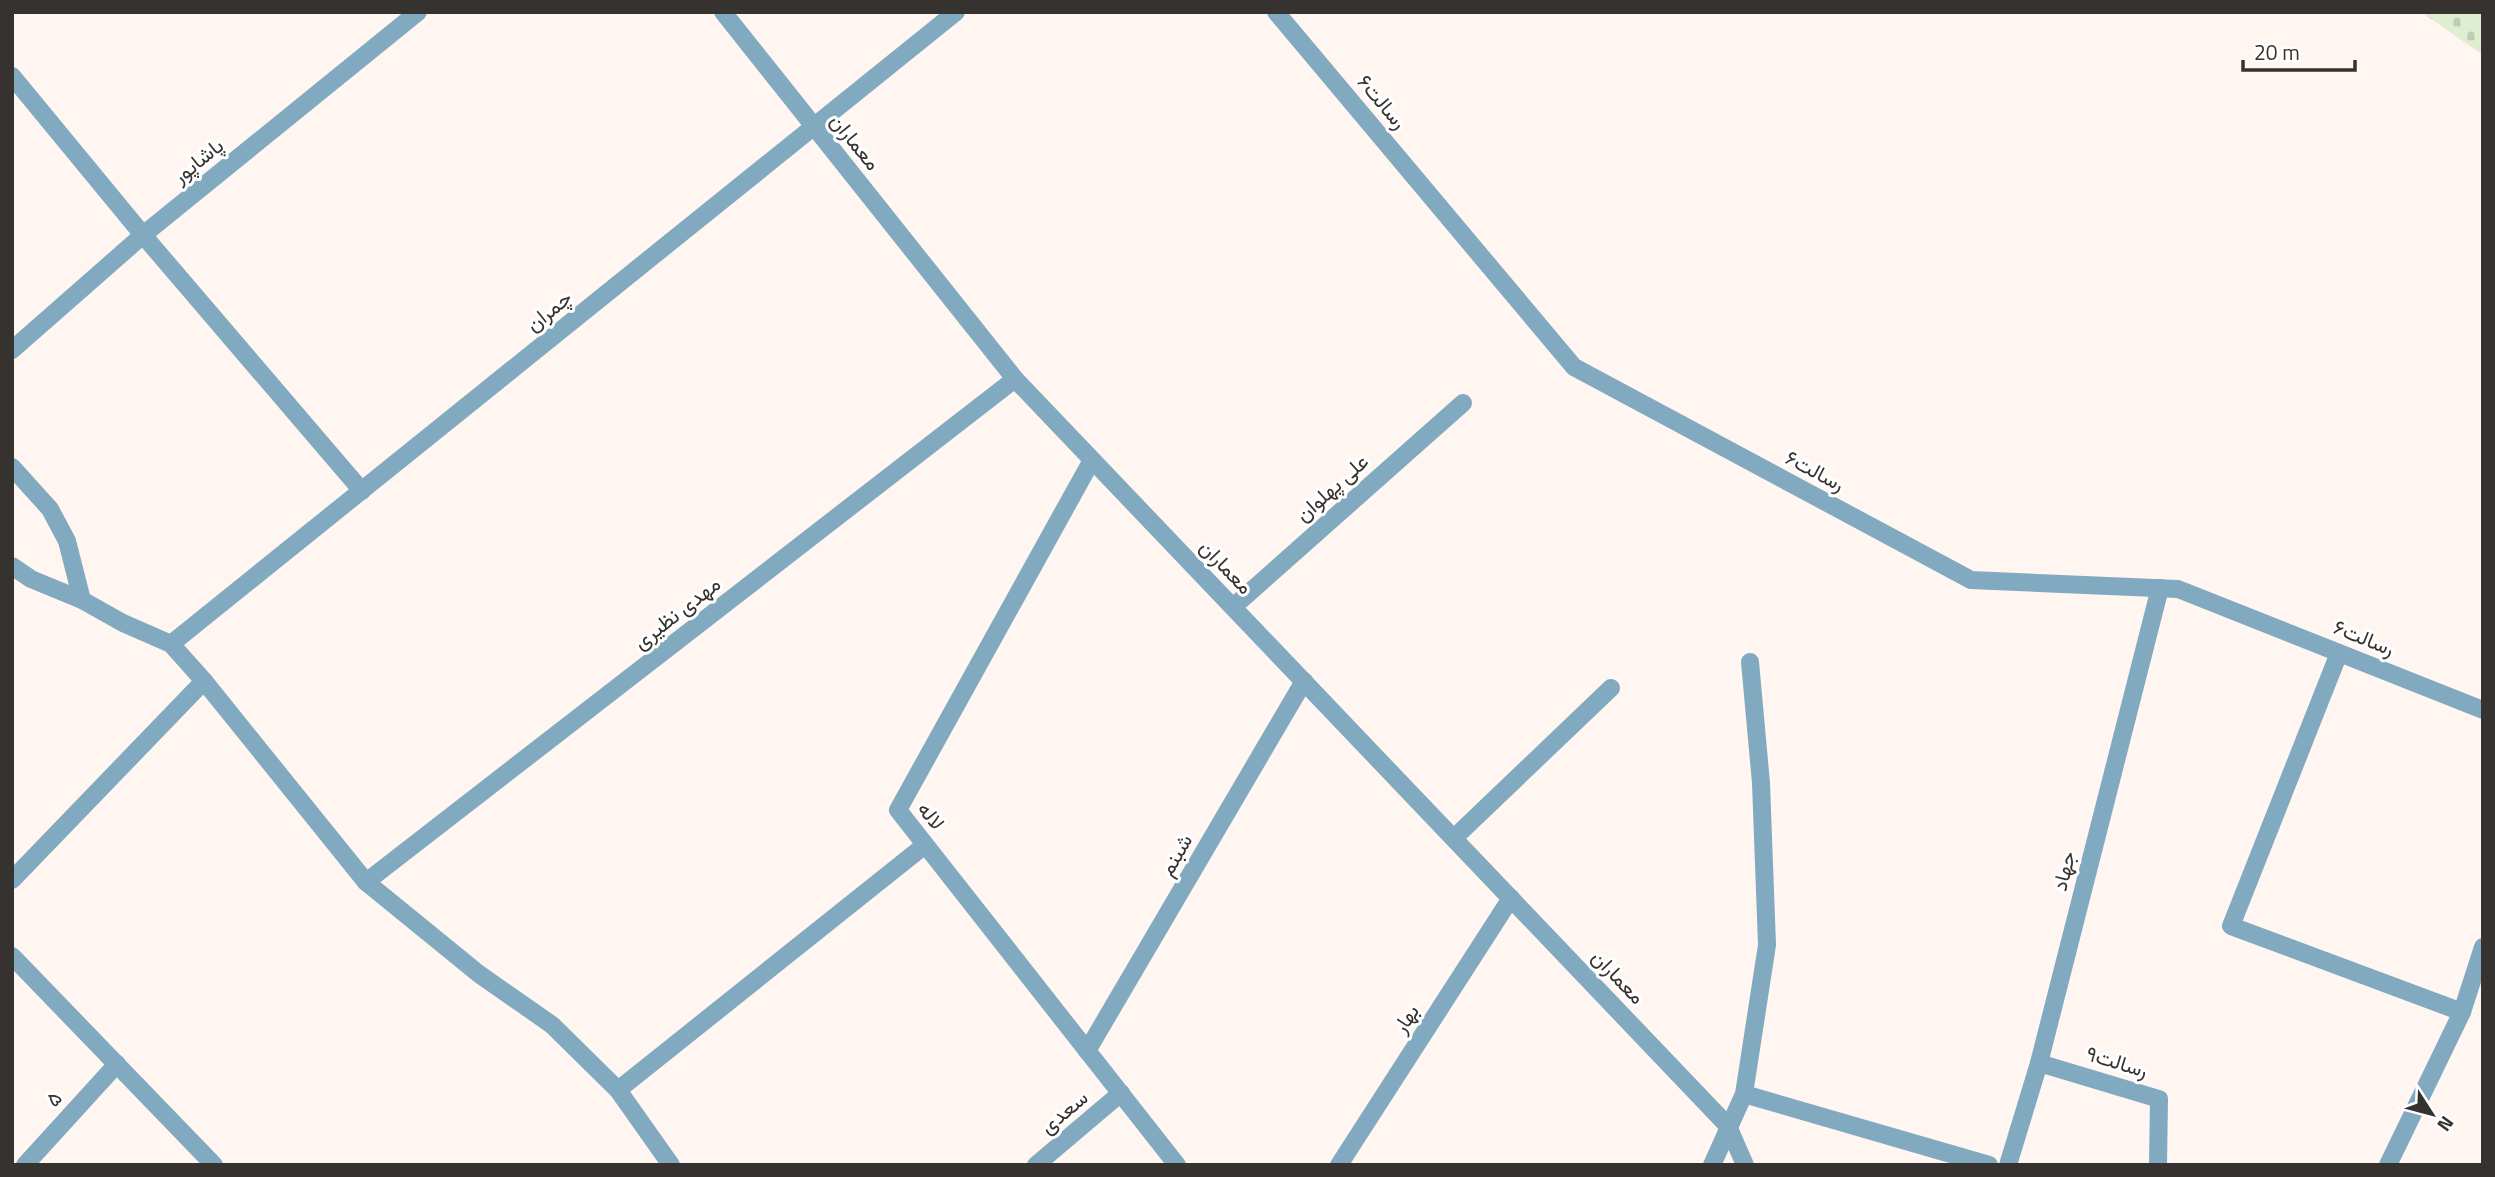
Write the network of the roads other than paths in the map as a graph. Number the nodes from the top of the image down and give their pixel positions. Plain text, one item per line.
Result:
1 (418, 12) edge
2 (723, 12) edge
3 (956, 12) edge
4 (1276, 12) edge
5 (12, 76) edge
6 (814, 127) junction
7 (143, 235) junction
8 (12, 351) edge
9 (1016, 379) junction
10 (1462, 403) dead end
11 (1092, 460) junction
12 (12, 467) edge
13 (362, 491) junction
14 (12, 566) edge
15 (2160, 588) junction
16 (82, 600) junction
17 (1233, 607) junction
18 (171, 644) junction
19 (2339, 653) junction
20 (1749, 662) dead end
21 (204, 681) junction
22 (1304, 681) junction
23 (1611, 688) dead end
24 (2483, 710) edge
25 (1454, 838) junction
26 (925, 845) junction
27 (12, 880) edge
28 (366, 882) junction
29 (1511, 898) junction
30 (2483, 947) edge
31 (12, 956) edge
32 (2462, 1012) junction
33 (1087, 1051) junction
34 (2039, 1063) junction
35 (117, 1064) junction
36 (618, 1090) junction
37 (1121, 1093) junction
38 (1744, 1094) junction
39 (1728, 1126) junction
40 (25, 1165) edge
41 (214, 1165) edge
42 (671, 1165) edge
43 (1036, 1165) edge
44 (1177, 1165) edge
45 (1339, 1165) edge
46 (1712, 1165) edge
47 (1745, 1165) edge
48 (1989, 1165) edge
49 (2008, 1165) edge
50 (2158, 1165) edge
51 (2388, 1165) edge

1 - 7 street, پاشاپور
2 - 6 street, معماران
3 - 6 street, چمران
4 - 15 street, رسالت۶
5 - 7 street
6 - 9 street, معماران
6 - 13 street, چمران
7 - 8 street, پاشاپور
7 - 13 street
9 - 11 street, معماران
9 - 28 street, مهدی نظیری
10 - 17 street, علی پهلوان
11 - 17 street, معماران
11 - 26 street, لاله
12 - 16 street
13 - 18 street, چمران
14 - 16 street
15 - 19 street, رسالت۶
15 - 34 street, جهاد
16 - 18 street
17 - 22 street, معماران
18 - 21 street
19 - 24 street, رسالت۶
19 - 32 street
20 - 38 street
21 - 27 street
21 - 28 street
22 - 25 street, معماران
22 - 33 street, شبنم
23 - 25 street
25 - 29 street, معماران
26 - 33 street, لاله
26 - 36 street
28 - 36 street
29 - 39 street, معماران
29 - 45 street, بهار
30 - 32 street
31 - 35 street
32 - 51 street
33 - 37 street, لاله
34 - 49 street, جهاد
34 - 50 street, رسالت۹
35 - 40 street, ۵
35 - 41 street
36 - 42 street
37 - 43 street, سعدی
37 - 44 street, لاله
38 - 39 street
38 - 48 street
39 - 46 street
39 - 47 street

